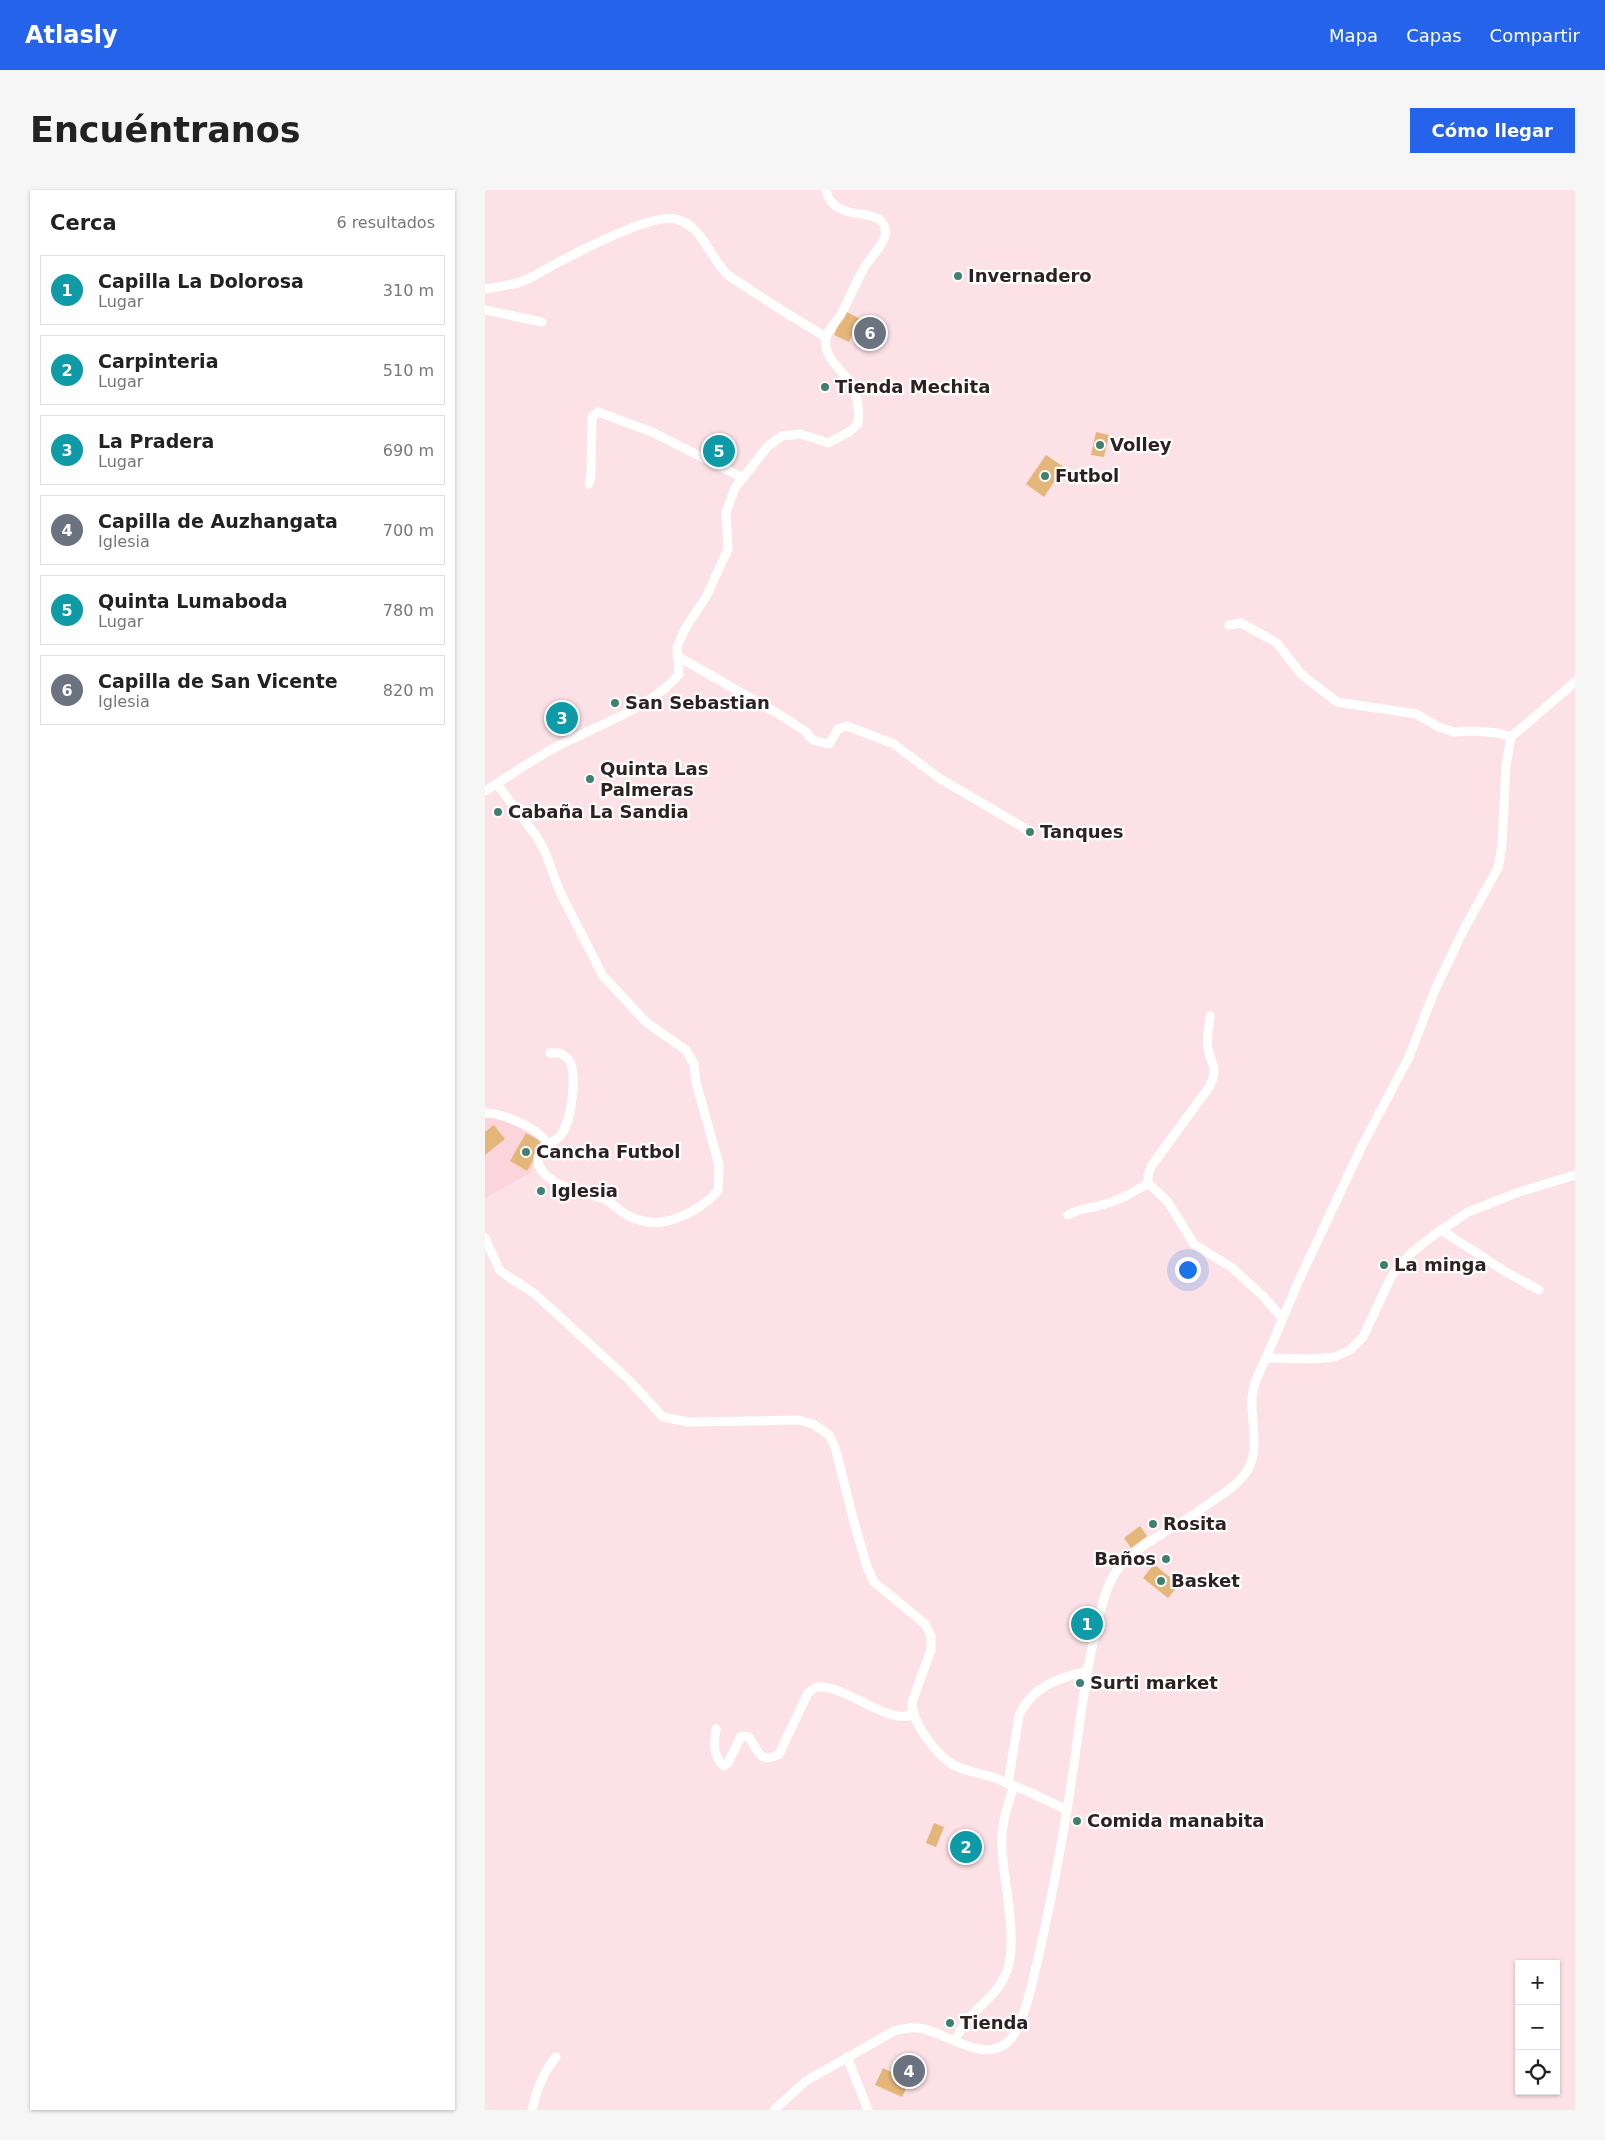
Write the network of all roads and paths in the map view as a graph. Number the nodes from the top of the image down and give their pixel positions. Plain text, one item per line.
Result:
1 (826, 190) edge
2 (485, 289) edge
3 (485, 310) edge
4 (541, 322) dead end
5 (826, 337) junction
6 (743, 478) junction
7 (589, 484) dead end
8 (1229, 624) dead end
9 (677, 656) junction
10 (1575, 682) edge
11 (1511, 737) junction
12 (497, 784) junction
13 (485, 791) edge
14 (1025, 829) dead end
15 (1210, 1016) dead end
16 (550, 1053) dead end
17 (485, 1113) edge
18 (547, 1144) junction
19 (1575, 1174) edge
20 (1148, 1183) junction
21 (1068, 1215) dead end
22 (1441, 1230) junction
23 (485, 1238) edge
24 (1539, 1290) dead end
25 (1282, 1318) junction
26 (1266, 1358) junction
27 (1088, 1671) junction
28 (912, 1711) junction
29 (716, 1729) dead end
30 (1011, 1785) junction
31 (1067, 1810) junction
32 (955, 2041) junction
33 (555, 2057) dead end
34 (847, 2057) junction
35 (532, 2110) edge
36 (774, 2110) edge
37 (868, 2110) edge

1 - 5 street
2 - 5 street
3 - 4 street
5 - 6 street
6 - 7 street
6 - 9 street
8 - 11 street
9 - 12 street
9 - 14 street
10 - 11 street
11 - 25 street
12 - 13 street
12 - 18 street
15 - 20 street
16 - 18 street
17 - 18 street
19 - 22 street
20 - 21 street
20 - 25 street
22 - 24 street
22 - 26 street
23 - 28 street
25 - 26 street
26 - 27 street
27 - 30 street
27 - 31 street
28 - 29 street
28 - 30 street
30 - 31 street
30 - 32 street
31 - 32 street
32 - 34 street
33 - 35 street
34 - 36 street
34 - 37 street

